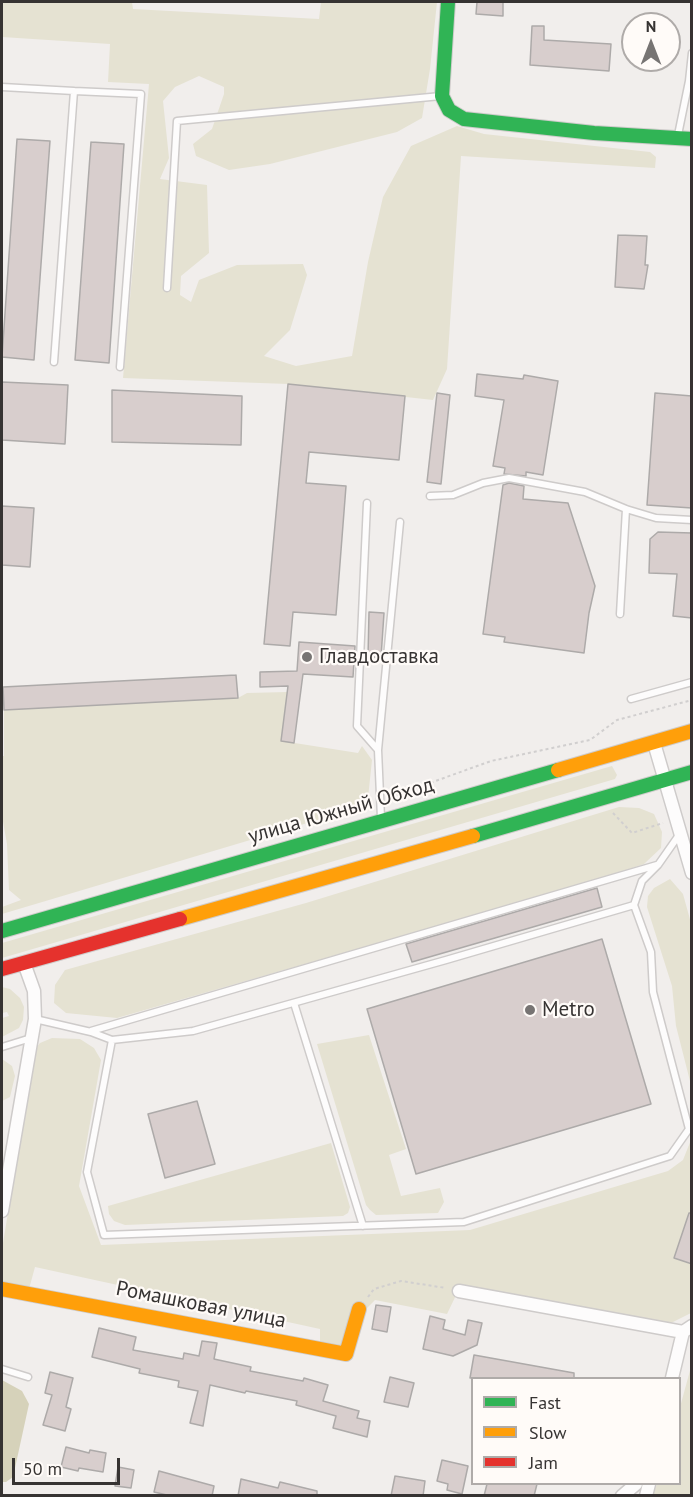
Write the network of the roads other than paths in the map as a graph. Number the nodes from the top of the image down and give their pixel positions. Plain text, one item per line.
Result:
1 (448, 2) edge
2 (692, 53) edge
3 (2, 87) edge
4 (74, 91) junction
5 (442, 96) junction
6 (677, 139) junction
7 (692, 139) edge
8 (167, 288) dead end
9 (54, 362) dead end
10 (120, 367) dead end
11 (430, 496) dead end
12 (367, 503) dead end
13 (626, 509) junction
14 (692, 520) edge
15 (400, 522) dead end
16 (620, 614) dead end
17 (692, 682) edge
18 (631, 699) dead end
19 (692, 731) edge
20 (654, 743) junction
21 (378, 750) junction
22 (692, 772) edge
23 (665, 780) junction
24 (382, 822) junction
25 (681, 833) junction
26 (658, 865) junction
27 (692, 873) edge
28 (634, 905) junction
29 (2, 932) edge
30 (24, 963) junction
31 (2, 969) edge
32 (294, 1003) junction
33 (35, 1019) junction
34 (91, 1032) junction
35 (31, 1038) junction
36 (112, 1040) junction
37 (2, 1047) edge
38 (2, 1211) edge
39 (363, 1227) junction
40 (2, 1288) edge
41 (459, 1292) road end
42 (359, 1309) road end
43 (687, 1329) edge
44 (2, 1369) edge
45 (28, 1377) dead end
46 (672, 1377) edge
47 (635, 1485) edge
48 (622, 1496) edge

1 - 5 main road
2 - 6 lane
3 - 4 lane
4 - 9 lane
4 - 10 lane
5 - 6 main road
5 - 8 lane
6 - 7 main road
11 - 13 lane
12 - 21 lane
13 - 14 lane
13 - 16 lane
15 - 21 lane
17 - 18 lane
19 - 20 main road, улица Южный Обход
20 - 23 street
20 - 24 main road, улица Южный Обход
21 - 24 lane
22 - 23 main road
23 - 25 street
23 - 30 main road
24 - 29 main road, улица Южный Обход
25 - 26 lane
25 - 27 street
26 - 28 lane
26 - 34 lane
28 - 32 lane
28 - 39 lane
30 - 31 main road
30 - 33 street
32 - 36 lane
32 - 39 lane
33 - 34 lane
33 - 35 street
34 - 36 lane
35 - 37 lane
35 - 38 street
36 - 39 lane
40 - 42 main road, Ромашковая улица
41 - 43 street
43 - 46 street
44 - 45 lane
47 - 48 street

